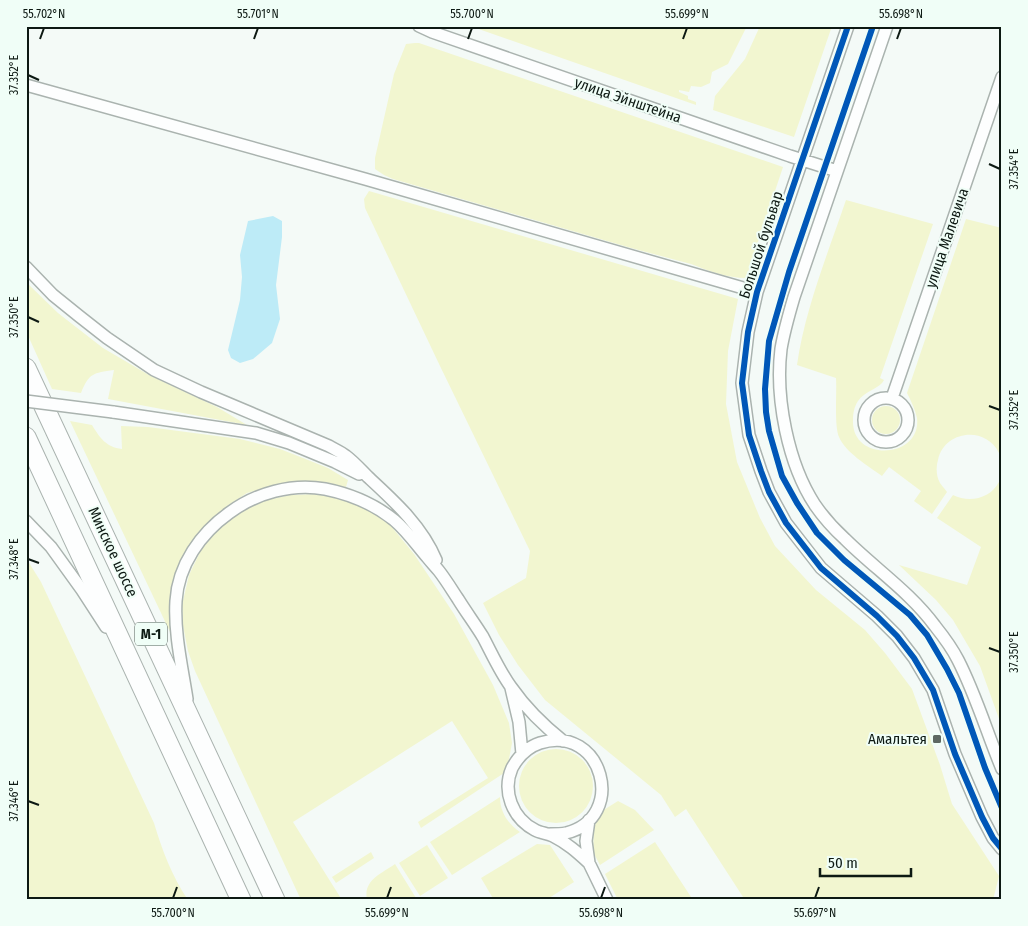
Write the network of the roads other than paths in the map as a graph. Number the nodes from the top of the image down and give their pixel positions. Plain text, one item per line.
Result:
1 (419, 26) edge
2 (848, 26) edge
3 (887, 26) edge
4 (1002, 78) edge
5 (26, 85) edge
6 (802, 160) junction
7 (837, 171) junction
8 (26, 267) edge
9 (758, 292) junction
10 (26, 368) edge
11 (892, 398) dead end
12 (26, 401) edge
13 (26, 437) edge
14 (370, 478) junction
15 (26, 521) edge
16 (440, 572) junction
17 (138, 677) junction
18 (510, 686) junction
19 (192, 720) junction
20 (564, 741) junction
21 (522, 754) junction
22 (1002, 769) edge
23 (589, 820) junction
24 (550, 834) junction
25 (1002, 849) edge
26 (589, 863) junction
27 (240, 900) edge
28 (275, 900) edge
29 (607, 900) edge

1 - 6 street, улица Эйнштейна
2 - 6 street, Большой бульвар
3 - 7 street
4 - 11 street, улица Малевича
5 - 9 street
6 - 7 street, улица Эйнштейна
6 - 9 street, Большой бульвар
7 - 22 street
8 - 14 street
9 - 25 street, Большой бульвар
10 - 19 highway, Минское шоссе / М-1
12 - 14 street, bridge
13 - 17 highway, Минское шоссе / М-1
14 - 16 street
15 - 17 street
16 - 18 street
16 - 19 street
17 - 27 highway, Минское шоссе / М-1
18 - 20 street
18 - 21 street
19 - 28 highway, Минское шоссе / М-1
20 - 21 street
20 - 23 street
21 - 24 street
23 - 24 street
23 - 26 street
24 - 26 street
26 - 29 street

